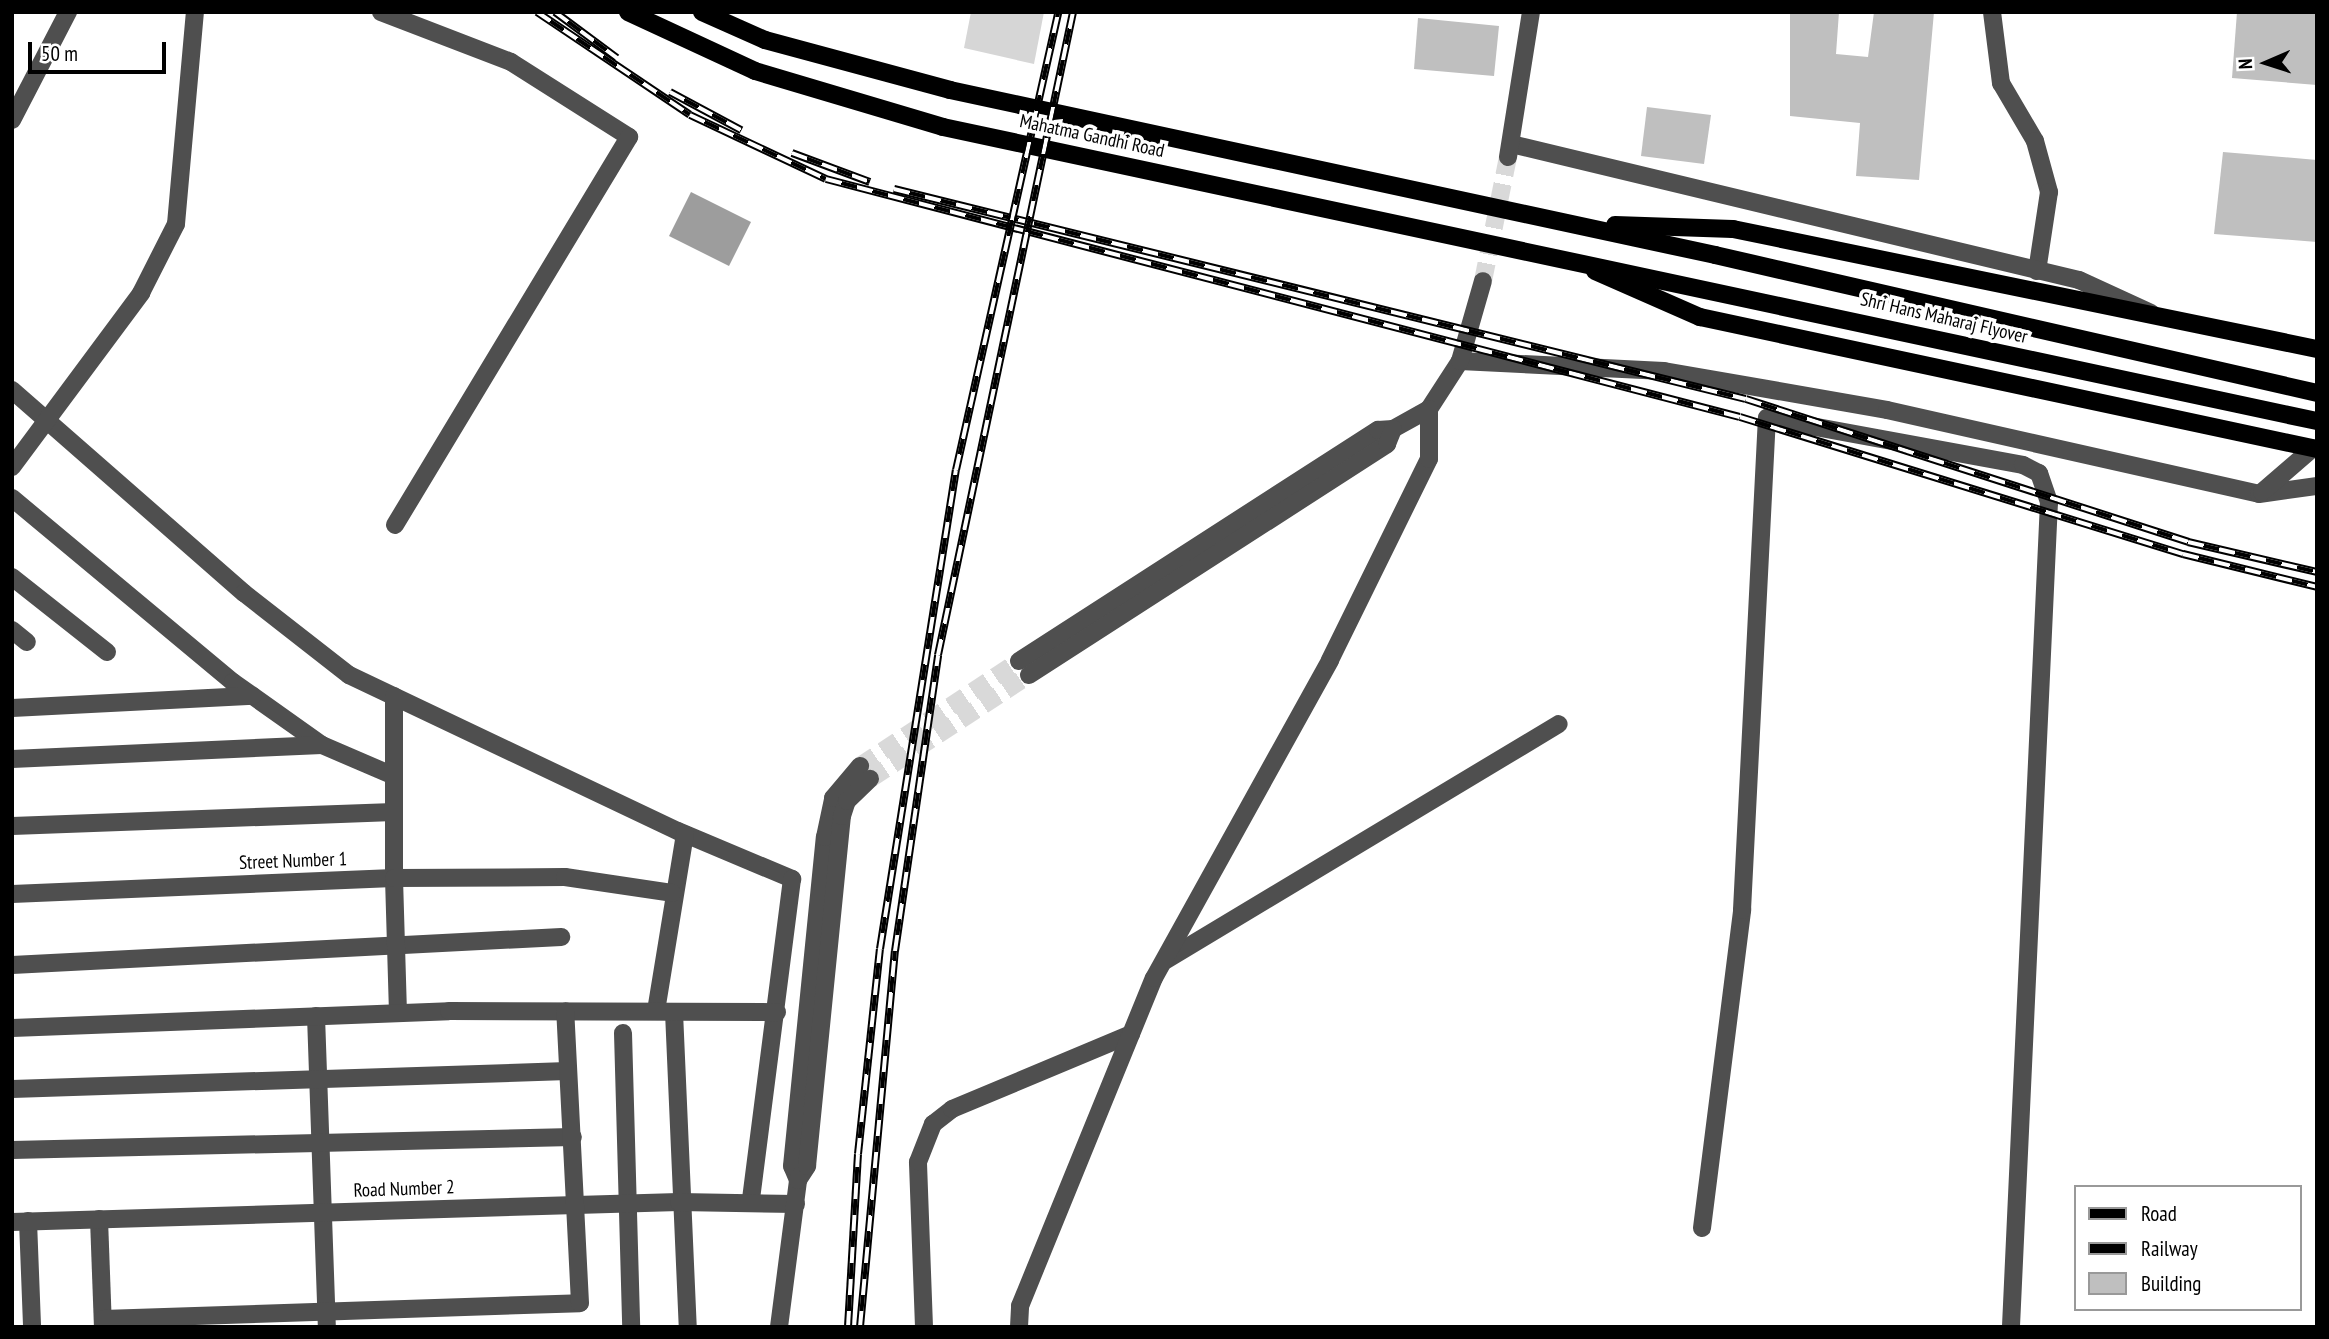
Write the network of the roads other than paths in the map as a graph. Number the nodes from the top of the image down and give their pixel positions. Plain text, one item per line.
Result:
1 (68, 12) edge
2 (381, 12) edge
3 (628, 12) edge
4 (702, 12) edge
5 (1531, 12) edge
6 (1992, 12) edge
7 (193, 13) edge
8 (12, 120) edge
9 (1566, 223) junction
10 (1562, 256) junction
11 (2037, 271) junction
12 (1483, 281) tunnel mouth
13 (2157, 316) junction
14 (2317, 349) edge
15 (1460, 361) junction
16 (12, 390) edge
17 (2317, 393) edge
18 (1429, 409) junction
19 (2317, 421) edge
20 (49, 423) junction
21 (2315, 449) edge
22 (12, 467) edge
23 (2317, 486) edge
24 (2259, 494) junction
25 (12, 498) edge
26 (395, 525) dead end
27 (12, 577) edge
28 (12, 630) edge
29 (27, 642) dead end
30 (107, 652) dead end
31 (1024, 668) tunnel mouth
32 (253, 696) junction
33 (394, 696) junction
34 (12, 708) edge
35 (1558, 724) dead end
36 (322, 745) junction
37 (12, 759) edge
38 (865, 772) tunnel mouth
39 (394, 776) junction
40 (394, 811) junction
41 (12, 826) edge
42 (685, 834) junction
43 (394, 878) junction
44 (672, 893) junction
45 (12, 894) edge
46 (561, 937) dead end
47 (396, 948) junction
48 (1163, 962) junction
49 (12, 965) edge
50 (565, 1011) junction
51 (665, 1011) junction
52 (776, 1012) junction
53 (398, 1013) junction
54 (316, 1016) junction
55 (12, 1028) edge
56 (623, 1033) dead end
57 (1131, 1034) junction
58 (568, 1071) junction
59 (318, 1079) junction
60 (12, 1089) edge
61 (573, 1137) junction
62 (320, 1143) junction
63 (12, 1150) edge
64 (751, 1201) junction
65 (679, 1202) junction
66 (627, 1204) junction
67 (796, 1204) junction
68 (577, 1205) junction
69 (323, 1212) junction
70 (99, 1219) junction
71 (20, 1221) edge
72 (1702, 1228) dead end
73 (327, 1320) edge
74 (103, 1323) edge
75 (32, 1327) edge
76 (631, 1327) edge
77 (688, 1327) edge
78 (779, 1327) edge
79 (924, 1327) edge
80 (1019, 1327) edge
81 (2011, 1327) edge

1 - 8 street
2 - 26 street
3 - 10 main road, Mahatma Gandhi Road
4 - 9 main road, Mahatma Gandhi Road
5 - 11 street
6 - 11 street
7 - 20 street
9 - 13 main road
9 - 17 main road, Shri Hans Maharaj Flyover
10 - 19 main road, Shri Hans Maharaj Flyover
10 - 21 main road
11 - 13 street
12 - 15 street
13 - 14 main road
15 - 18 street
15 - 24 street
16 - 20 street
18 - 31 street
18 - 48 street
20 - 22 street
20 - 33 street
21 - 24 street
23 - 24 street
25 - 32 street
27 - 30 street
28 - 29 street
32 - 34 street
32 - 36 street
33 - 39 street
33 - 42 street
35 - 48 street
36 - 37 street
36 - 39 street
38 - 67 street
39 - 40 street
40 - 41 street
40 - 43 street
42 - 44 street
42 - 52 street
43 - 44 street, Street Number 1
43 - 45 street, Street Number 1
43 - 47 street
44 - 51 street
46 - 47 street
47 - 49 street
47 - 53 street
48 - 57 street
50 - 51 street
50 - 53 street
50 - 58 street
51 - 52 street
51 - 65 street
52 - 64 street
53 - 54 street
54 - 55 street
54 - 59 street
56 - 66 street
57 - 79 street
57 - 80 street
58 - 59 street
58 - 61 street
59 - 60 street
59 - 62 street
61 - 62 street
61 - 68 street
62 - 63 street
62 - 69 street
64 - 65 street, Road Number 2
64 - 67 street, Road Number 2
65 - 66 street, Road Number 2
65 - 77 street
66 - 68 street, Road Number 2
66 - 76 street
67 - 78 street
68 - 69 street, Road Number 2
68 - 73 street
69 - 70 street, Road Number 2
69 - 73 street
70 - 71 street, Road Number 2
70 - 74 street
71 - 75 street
72 - 81 street
73 - 74 street

